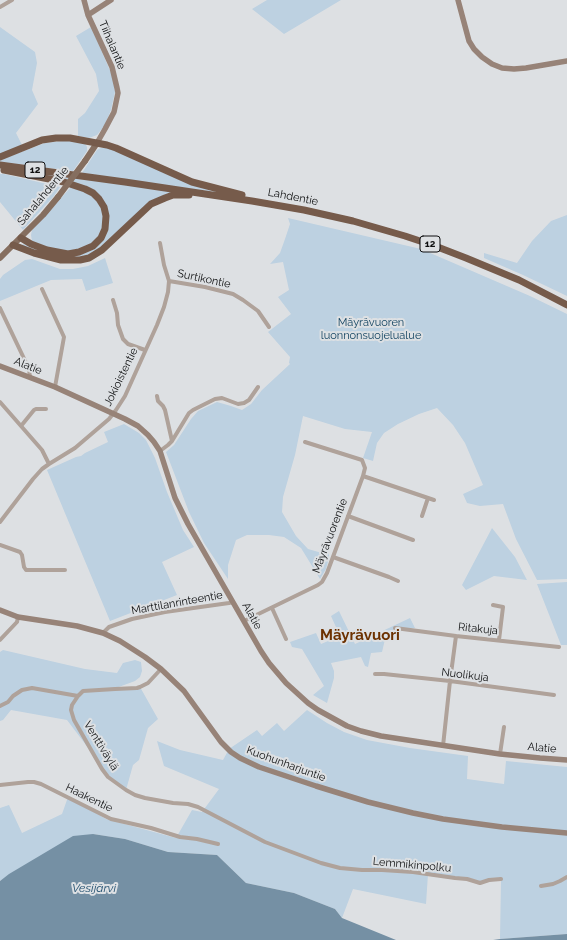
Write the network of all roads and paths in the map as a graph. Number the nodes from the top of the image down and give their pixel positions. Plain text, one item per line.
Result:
1 (12, 0) edge
2 (84, 0) edge
3 (111, 0) edge
4 (458, 0) edge
5 (0, 7) edge
6 (88, 15) junction
7 (567, 61) edge
8 (97, 143) junction
9 (0, 157) edge
10 (0, 165) edge
11 (0, 169) edge
12 (252, 201) junction
13 (284, 206) junction
14 (21, 238) junction
15 (160, 243) dead end
16 (13, 245) junction
17 (0, 258) edge
18 (169, 281) junction
19 (42, 289) dead end
20 (113, 300) dead end
21 (567, 304) edge
22 (0, 308) edge
23 (269, 328) dead end
24 (145, 350) junction
25 (0, 366) edge
26 (30, 378) junction
27 (55, 387) junction
28 (258, 388) dead end
29 (157, 396) dead end
30 (0, 402) edge
31 (46, 409) dead end
32 (113, 414) junction
33 (21, 426) junction
34 (172, 441) junction
35 (305, 442) dead end
36 (160, 452) junction
37 (49, 464) junction
38 (364, 476) junction
39 (428, 498) junction
40 (434, 500) dead end
41 (348, 516) junction
42 (422, 516) dead end
43 (0, 522) edge
44 (413, 540) dead end
45 (0, 545) edge
46 (333, 557) junction
47 (65, 570) dead end
48 (398, 581) dead end
49 (233, 602) junction
50 (493, 605) dead end
51 (272, 608) junction
52 (0, 610) edge
53 (18, 617) junction
54 (244, 621) junction
55 (395, 628) dead end
56 (103, 633) junction
57 (456, 636) junction
58 (286, 639) dead end
59 (0, 640) edge
60 (499, 640) junction
61 (559, 647) dead end
62 (161, 669) junction
63 (374, 674) dead end
64 (450, 681) junction
65 (554, 695) dead end
66 (78, 696) junction
67 (0, 706) edge
68 (504, 727) dead end
69 (443, 746) junction
70 (500, 754) junction
71 (567, 760) edge
72 (0, 785) edge
73 (567, 833) edge
74 (218, 844) dead end
75 (321, 863) joint
76 (567, 877) edge
77 (501, 880) dead end
78 (541, 886) dead end

1 - 5 street
2 - 6 street, Tiihalantie
3 - 6 street
4 - 7 street
6 - 8 street, Tiihalantie
8 - 9 highway
8 - 13 highway
8 - 14 main road, Sahalahdentie, bridge
10 - 12 highway, Lahdentie / 12
11 - 14 highway
12 - 13 highway, Lahdentie / 12
12 - 16 highway
13 - 21 highway, Lahdentie / 12
14 - 16 main road, Sahalahdentie
15 - 18 street, Jokioistentie
16 - 17 main road, Sahalahdentie
18 - 23 street, Surtikontie
18 - 24 street, Jokioistentie
19 - 27 street
20 - 24 street
22 - 26 street
24 - 32 street, Jokioistentie
25 - 26 street, Alatie
26 - 27 street, Alatie
27 - 32 street, Alatie
28 - 34 street
29 - 34 street
30 - 33 street
31 - 33 street
32 - 36 street, Alatie
32 - 37 street, Jokioistentie
33 - 37 street
34 - 36 street
35 - 38 street, Mäyrävuorentie
36 - 49 street, Alatie
37 - 43 street, Jokioistentie
38 - 39 street
38 - 41 street, Mäyrävuorentie
39 - 40 street
39 - 42 street
41 - 44 street
41 - 46 street, Mäyrävuorentie
45 - 47 street
46 - 48 street
46 - 51 street, Mäyrävuorentie
49 - 54 street, Alatie
49 - 56 street, Marttilanrinteentie
50 - 60 street
51 - 54 street, Mäyrävuorentie
51 - 58 street
52 - 53 street, Kuohunharjuntie
53 - 56 street, Kuohunharjuntie
53 - 59 street
54 - 69 street, Alatie
55 - 57 street, Ritakuja
56 - 62 street, Kuohunharjuntie
57 - 60 street, Ritakuja
57 - 64 street
60 - 61 street, Ritakuja
62 - 66 street
62 - 73 street, Kuohunharjuntie
63 - 64 street, Nuolikuja
64 - 65 street, Nuolikuja
64 - 69 street
66 - 67 street
66 - 75 street, Venttiväylä
68 - 70 street
69 - 70 street, Alatie
70 - 71 street, Alatie
72 - 74 street, Haakentie
75 - 77 street, Lemmikinpolku
76 - 78 street

